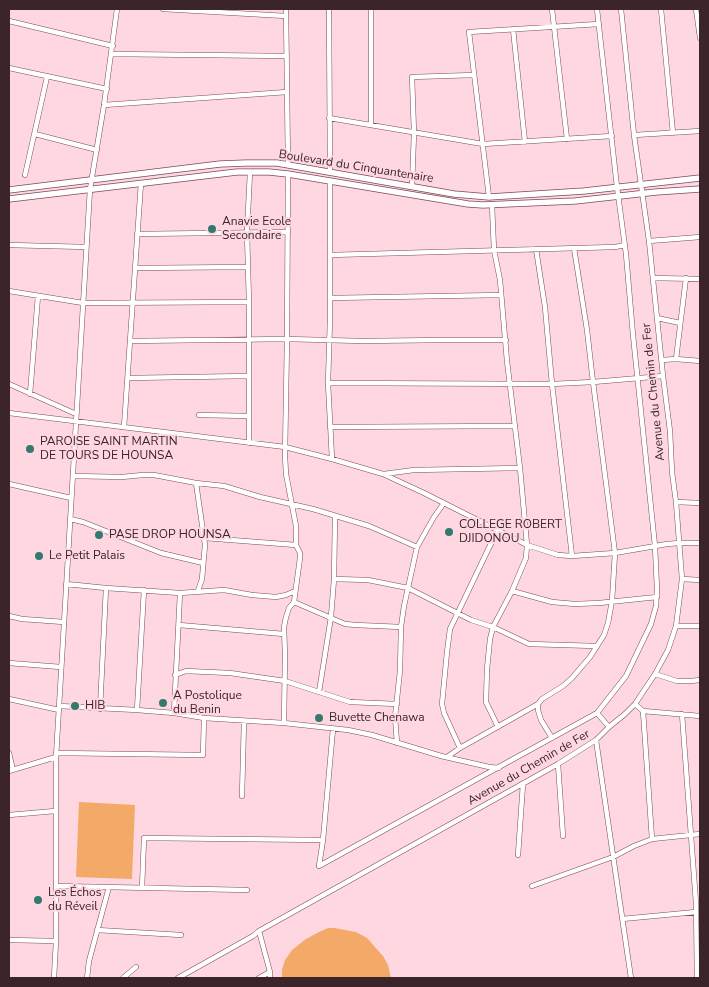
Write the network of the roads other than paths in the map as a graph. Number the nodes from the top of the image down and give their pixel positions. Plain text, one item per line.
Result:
1 (117, 9) edge
2 (163, 9) edge
3 (286, 9) edge
4 (329, 9) edge
5 (371, 9) edge
6 (552, 9) edge
7 (597, 9) edge
8 (621, 9) edge
9 (661, 9) edge
10 (696, 9) edge
11 (286, 16) junction
12 (9, 21) edge
13 (599, 24) junction
14 (555, 26) junction
15 (513, 29) junction
16 (700, 38) edge
17 (113, 46) junction
18 (112, 54) junction
19 (287, 56) junction
20 (9, 68) edge
21 (474, 74) junction
22 (48, 77) junction
23 (107, 90) junction
24 (287, 92) junction
25 (104, 105) junction
26 (329, 118) junction
27 (371, 125) junction
28 (700, 131) edge
29 (414, 133) junction
30 (673, 133) junction
31 (34, 134) junction
32 (634, 135) junction
33 (612, 136) junction
34 (567, 139) junction
35 (525, 142) junction
36 (483, 144) junction
37 (97, 150) junction
38 (288, 165) junction
39 (250, 172) junction
40 (330, 172) junction
41 (288, 174) junction
42 (25, 175) dead end
43 (700, 178) edge
44 (91, 180) junction
45 (330, 181) junction
46 (141, 183) junction
47 (641, 184) junction
48 (412, 186) junction
49 (617, 188) junction
50 (90, 189) junction
51 (700, 189) edge
52 (9, 190) edge
53 (642, 194) junction
54 (489, 197) junction
55 (618, 197) junction
56 (9, 198) edge
57 (492, 205) junction
58 (247, 232) junction
59 (288, 232) junction
60 (137, 234) junction
61 (700, 237) edge
62 (649, 241) junction
63 (9, 245) edge
64 (625, 245) junction
65 (86, 247) junction
66 (574, 248) junction
67 (536, 249) junction
68 (494, 250) junction
69 (330, 255) junction
70 (248, 267) junction
71 (135, 268) junction
72 (652, 278) junction
73 (686, 278) junction
74 (700, 279) edge
75 (9, 291) edge
76 (502, 295) junction
77 (38, 296) junction
78 (330, 298) junction
79 (249, 302) junction
80 (83, 303) junction
81 (133, 303) junction
82 (657, 318) junction
83 (680, 323) junction
84 (287, 339) junction
85 (249, 340) junction
86 (330, 340) junction
87 (506, 340) junction
88 (130, 341) junction
89 (676, 359) junction
90 (662, 360) junction
91 (700, 361) edge
92 (249, 376) junction
93 (663, 376) junction
94 (128, 378) junction
95 (637, 378) junction
96 (592, 382) junction
97 (328, 383) junction
98 (511, 383) junction
99 (9, 384) edge
100 (552, 384) junction
101 (30, 394) junction
102 (9, 413) edge
103 (76, 414) junction
104 (199, 415) dead end
105 (249, 416) junction
106 (76, 421) junction
107 (515, 426) junction
108 (124, 427) junction
109 (330, 427) junction
110 (249, 443) junction
111 (285, 447) junction
112 (332, 459) junction
113 (520, 468) junction
114 (383, 474) junction
115 (73, 476) junction
116 (196, 483) junction
117 (9, 484) edge
118 (72, 498) junction
119 (676, 502) junction
120 (444, 503) junction
121 (700, 503) edge
122 (292, 505) junction
123 (335, 517) junction
124 (70, 519) junction
125 (497, 531) junction
126 (204, 538) junction
127 (679, 543) junction
128 (700, 543) edge
129 (296, 545) junction
130 (527, 545) junction
131 (655, 546) junction
132 (417, 547) junction
133 (615, 553) junction
134 (572, 556) junction
135 (203, 563) junction
136 (334, 579) junction
137 (682, 579) junction
138 (700, 580) edge
139 (66, 584) junction
140 (106, 588) junction
141 (408, 588) junction
142 (144, 590) junction
143 (295, 590) junction
144 (198, 591) junction
145 (512, 591) junction
146 (180, 593) junction
147 (657, 597) junction
148 (612, 601) junction
149 (294, 602) junction
150 (457, 612) junction
151 (9, 616) edge
152 (332, 617) junction
153 (64, 622) junction
154 (179, 625) junction
155 (676, 626) junction
156 (700, 626) edge
157 (401, 627) junction
158 (493, 627) junction
159 (284, 634) junction
160 (596, 646) junction
161 (9, 663) edge
162 (61, 667) junction
163 (655, 674) junction
164 (175, 675) junction
165 (700, 680) edge
166 (285, 681) junction
167 (319, 692) junction
168 (9, 699) edge
169 (397, 704) junction
170 (538, 704) junction
171 (635, 704) junction
172 (59, 708) junction
173 (100, 709) junction
174 (137, 710) junction
175 (643, 711) junction
176 (174, 713) junction
177 (597, 713) junction
178 (682, 714) junction
179 (700, 716) edge
180 (204, 718) junction
181 (244, 721) junction
182 (284, 723) junction
183 (498, 727) junction
184 (609, 727) junction
185 (333, 729) junction
186 (552, 738) junction
187 (596, 740) junction
188 (396, 743) junction
189 (460, 748) junction
190 (9, 753) edge
191 (56, 756) junction
192 (447, 757) junction
193 (558, 764) junction
194 (499, 768) junction
195 (11, 770) edge
196 (523, 784) junction
197 (242, 796) dead end
198 (55, 811) junction
199 (9, 814) edge
200 (700, 834) edge
201 (692, 835) junction
202 (563, 836) dead end
203 (652, 838) junction
204 (323, 840) junction
205 (518, 855) dead end
206 (613, 857) junction
207 (56, 886) junction
208 (532, 886) dead end
209 (109, 887) junction
210 (142, 888) junction
211 (247, 890) dead end
212 (698, 903) edge
213 (696, 912) junction
214 (622, 919) junction
215 (98, 930) junction
216 (259, 931) junction
217 (181, 935) dead end
218 (9, 940) edge
219 (56, 941) junction
220 (136, 967) dead end
221 (270, 972) junction
222 (54, 978) edge
223 (87, 978) edge
224 (123, 978) edge
225 (178, 978) edge
226 (258, 978) edge
227 (270, 978) edge
228 (630, 978) edge
229 (697, 978) edge

1 - 17 street
2 - 11 street
3 - 11 street
4 - 26 street
5 - 27 street
6 - 14 street
7 - 13 street, Avenue du Chemin de Fer
8 - 32 street, Avenue du Chemin de Fer
9 - 30 street
10 - 16 street
11 - 19 street
12 - 17 street
13 - 14 street
13 - 33 street, Avenue du Chemin de Fer
14 - 15 street
14 - 34 street
15 - 21 street
15 - 35 street
17 - 18 street
18 - 19 street
18 - 23 street
19 - 24 street
20 - 22 street
21 - 29 street
21 - 36 street
22 - 23 street
22 - 31 street
23 - 25 street
24 - 25 street
24 - 38 street
25 - 37 street
26 - 27 street
26 - 40 street
27 - 29 street
28 - 30 street
29 - 36 street
29 - 48 street
30 - 32 street
31 - 37 street
31 - 42 street
32 - 47 street, Avenue du Chemin de Fer
33 - 34 street
33 - 49 street, Avenue du Chemin de Fer
34 - 35 street
35 - 36 street
36 - 54 street
37 - 44 street
38 - 40 main road, Boulevard du Cinquantenaire
38 - 44 main road, Boulevard du Cinquantenaire
39 - 41 main road, Boulevard du Cinquantenaire
39 - 46 main road, Boulevard du Cinquantenaire
39 - 58 street
40 - 48 main road, Boulevard du Cinquantenaire
41 - 45 main road, Boulevard du Cinquantenaire
41 - 59 street
43 - 47 main road, Boulevard du Cinquantenaire
44 - 50 street
44 - 52 main road, Boulevard du Cinquantenaire
45 - 57 main road, Boulevard du Cinquantenaire
45 - 69 street
46 - 50 main road, Boulevard du Cinquantenaire
46 - 60 street
47 - 49 main road, Boulevard du Cinquantenaire
47 - 53 street, Avenue du Chemin de Fer
48 - 54 main road, Boulevard du Cinquantenaire
49 - 54 main road, Boulevard du Cinquantenaire
49 - 55 street, Avenue du Chemin de Fer
50 - 56 main road, Boulevard du Cinquantenaire
50 - 65 street
51 - 53 main road, Boulevard du Cinquantenaire
53 - 55 main road, Boulevard du Cinquantenaire
53 - 62 street, Avenue du Chemin de Fer
55 - 57 main road, Boulevard du Cinquantenaire
55 - 64 street, Avenue du Chemin de Fer
57 - 68 street
58 - 59 street
58 - 60 street
58 - 70 street
59 - 84 street
60 - 71 street
61 - 62 street
62 - 72 street, Avenue du Chemin de Fer
63 - 65 street
64 - 66 street
64 - 95 street, Avenue du Chemin de Fer
65 - 80 street
66 - 67 street
66 - 96 street
67 - 68 street
67 - 100 street
68 - 69 street
68 - 76 street
69 - 78 street
70 - 71 street
70 - 79 street
71 - 81 street
72 - 73 street
72 - 82 street, Avenue du Chemin de Fer
73 - 74 street
73 - 83 street
75 - 77 street
76 - 78 street
76 - 87 street
77 - 80 street
77 - 101 street
78 - 86 street
79 - 81 street
79 - 85 street
80 - 81 street
80 - 103 street
81 - 88 street
82 - 83 street
82 - 90 street, Avenue du Chemin de Fer
83 - 89 street
84 - 85 street
84 - 86 street
84 - 111 street
85 - 88 street
85 - 92 street
86 - 87 street
86 - 97 street
87 - 98 street
88 - 94 street
89 - 90 street
89 - 91 street
90 - 93 street, Avenue du Chemin de Fer
92 - 94 street
92 - 105 street
93 - 95 street
93 - 119 street, Avenue du Chemin de Fer
94 - 108 street
95 - 96 street
95 - 131 street, Avenue du Chemin de Fer
96 - 100 street
96 - 133 street
97 - 98 street
97 - 109 street
98 - 100 street
98 - 107 street
99 - 101 street
100 - 134 street
101 - 103 street
102 - 106 street
103 - 106 street
104 - 105 street
105 - 110 street
106 - 108 street
106 - 115 street
107 - 109 street
107 - 113 street
108 - 110 street
109 - 112 street
110 - 111 street
111 - 112 street
111 - 122 street
112 - 114 street
113 - 114 street
113 - 130 street
114 - 120 street
115 - 116 street
115 - 118 street
116 - 122 street
116 - 126 street
117 - 118 street
118 - 124 street
119 - 121 street
119 - 127 street, Avenue du Chemin de Fer
120 - 125 street
120 - 132 street
122 - 123 street
122 - 129 street
123 - 132 street
123 - 136 street
124 - 135 street
124 - 139 street
125 - 130 street
125 - 150 street
126 - 129 street
126 - 135 street
127 - 128 street
127 - 131 street
127 - 137 street, Avenue du Chemin de Fer
129 - 143 street
130 - 134 street
130 - 145 street
131 - 133 street
131 - 147 street, Avenue du Chemin de Fer
132 - 141 street
133 - 134 street
133 - 148 street
135 - 144 street
136 - 141 street
136 - 152 street
137 - 138 street
137 - 155 street, Avenue du Chemin de Fer
139 - 140 street
139 - 153 street
140 - 142 street
140 - 173 street
141 - 150 street
141 - 157 street
142 - 146 street
142 - 174 street
143 - 144 street
143 - 149 street
144 - 146 street
145 - 148 street
145 - 158 street
146 - 154 street
147 - 148 street
147 - 177 street, Avenue du Chemin de Fer
148 - 160 street
149 - 152 street
149 - 159 street
150 - 158 street
150 - 189 street
151 - 153 street
152 - 157 street
152 - 167 street
153 - 162 street
154 - 159 street
154 - 164 street
155 - 156 street
155 - 163 street, Avenue du Chemin de Fer
157 - 169 street
158 - 160 street
158 - 183 street
159 - 166 street
160 - 170 street
161 - 162 street
162 - 172 street
163 - 165 street
163 - 171 street, Avenue du Chemin de Fer
164 - 166 street
164 - 176 street
166 - 167 street
166 - 182 street
167 - 169 street
168 - 172 street
169 - 188 street
170 - 183 street
170 - 186 street
171 - 175 street
171 - 184 street, Avenue du Chemin de Fer
172 - 173 street
172 - 191 street
173 - 174 street
174 - 176 street
175 - 178 street
175 - 203 street
176 - 180 street
177 - 184 street
177 - 186 street, Avenue du Chemin de Fer
178 - 179 street
178 - 201 street
180 - 181 street
180 - 191 street
181 - 182 street
181 - 197 street
182 - 185 street
183 - 189 street
184 - 187 street, Avenue du Chemin de Fer
185 - 188 street
185 - 204 street
186 - 194 street, Avenue du Chemin de Fer
187 - 193 street, Avenue du Chemin de Fer
187 - 206 street
188 - 192 street
189 - 192 street
190 - 195 street
191 - 195 street
191 - 198 street
192 - 194 street
193 - 196 street, Avenue du Chemin de Fer
193 - 202 street
194 - 204 street, Avenue du Chemin de Fer
196 - 205 street
196 - 216 street, Avenue du Chemin de Fer
198 - 199 street
198 - 207 street
200 - 201 street
201 - 203 street
201 - 212 street
203 - 206 street
204 - 210 street
206 - 208 street
206 - 214 street
207 - 209 street
207 - 219 street
209 - 210 street
209 - 215 street
210 - 211 street
212 - 213 street
213 - 214 street
213 - 229 street
214 - 228 street
215 - 217 street
215 - 223 street
216 - 221 street
216 - 225 street, Avenue du Chemin de Fer
218 - 219 street
219 - 222 street
220 - 224 street
221 - 226 street
221 - 227 street

